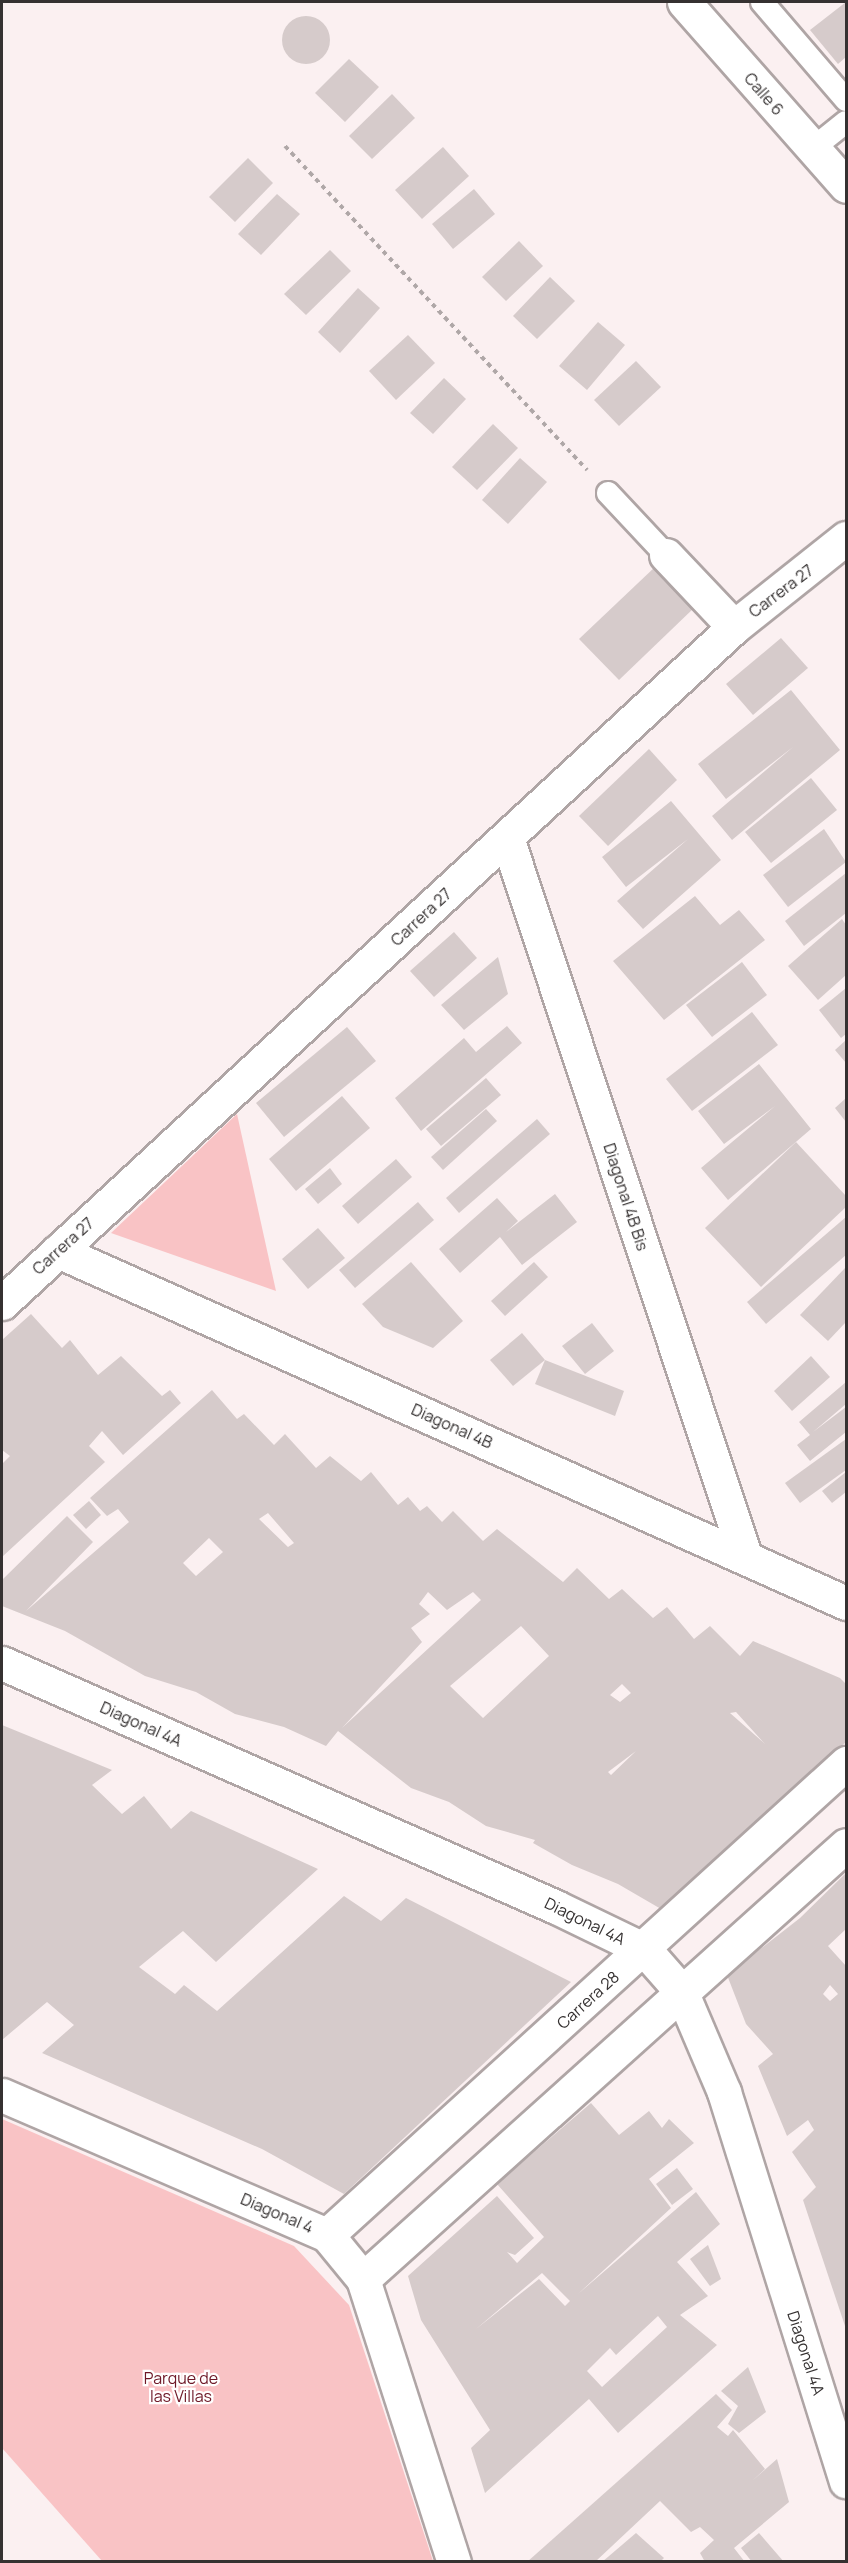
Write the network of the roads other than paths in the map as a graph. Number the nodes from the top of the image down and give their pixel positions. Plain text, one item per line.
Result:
1 (684, 2) edge
2 (762, 2) edge
3 (846, 100) edge
4 (846, 122) edge
5 (812, 149) junction
6 (846, 186) edge
7 (608, 493) road end
8 (844, 553) edge
9 (666, 555) joint
10 (734, 627) junction
11 (507, 838) junction
12 (58, 1251) junction
13 (2, 1303) edge
14 (745, 1556) junction
15 (846, 1603) edge
16 (2, 1663) edge
17 (846, 1763) edge
18 (846, 1845) edge
19 (645, 1950) junction
20 (681, 1991) junction
21 (2, 2095) edge
22 (327, 2235) junction
23 (363, 2279) junction
24 (846, 2481) edge
25 (454, 2562) edge

1 - 5 street, Calle 6
2 - 3 lane
4 - 5 lane
5 - 6 street, Calle 6
7 - 9 lane
8 - 10 street, Carrera 27
9 - 10 street
10 - 11 street, Carrera 27
11 - 12 street, Carrera 27
11 - 14 street, Diagonal 4B Bis
12 - 13 street, Carrera 27
12 - 14 street, Diagonal 4B
14 - 15 street, Diagonal 4B
16 - 19 street, Diagonal 4A
17 - 19 street, Carrera 28
18 - 20 street
19 - 20 street, Diagonal 4A
19 - 22 street, Carrera 28
20 - 23 street
20 - 24 street, Diagonal 4A
21 - 22 street, Diagonal 4
22 - 23 street, Diagonal 4
23 - 25 street, Diagonal 4

